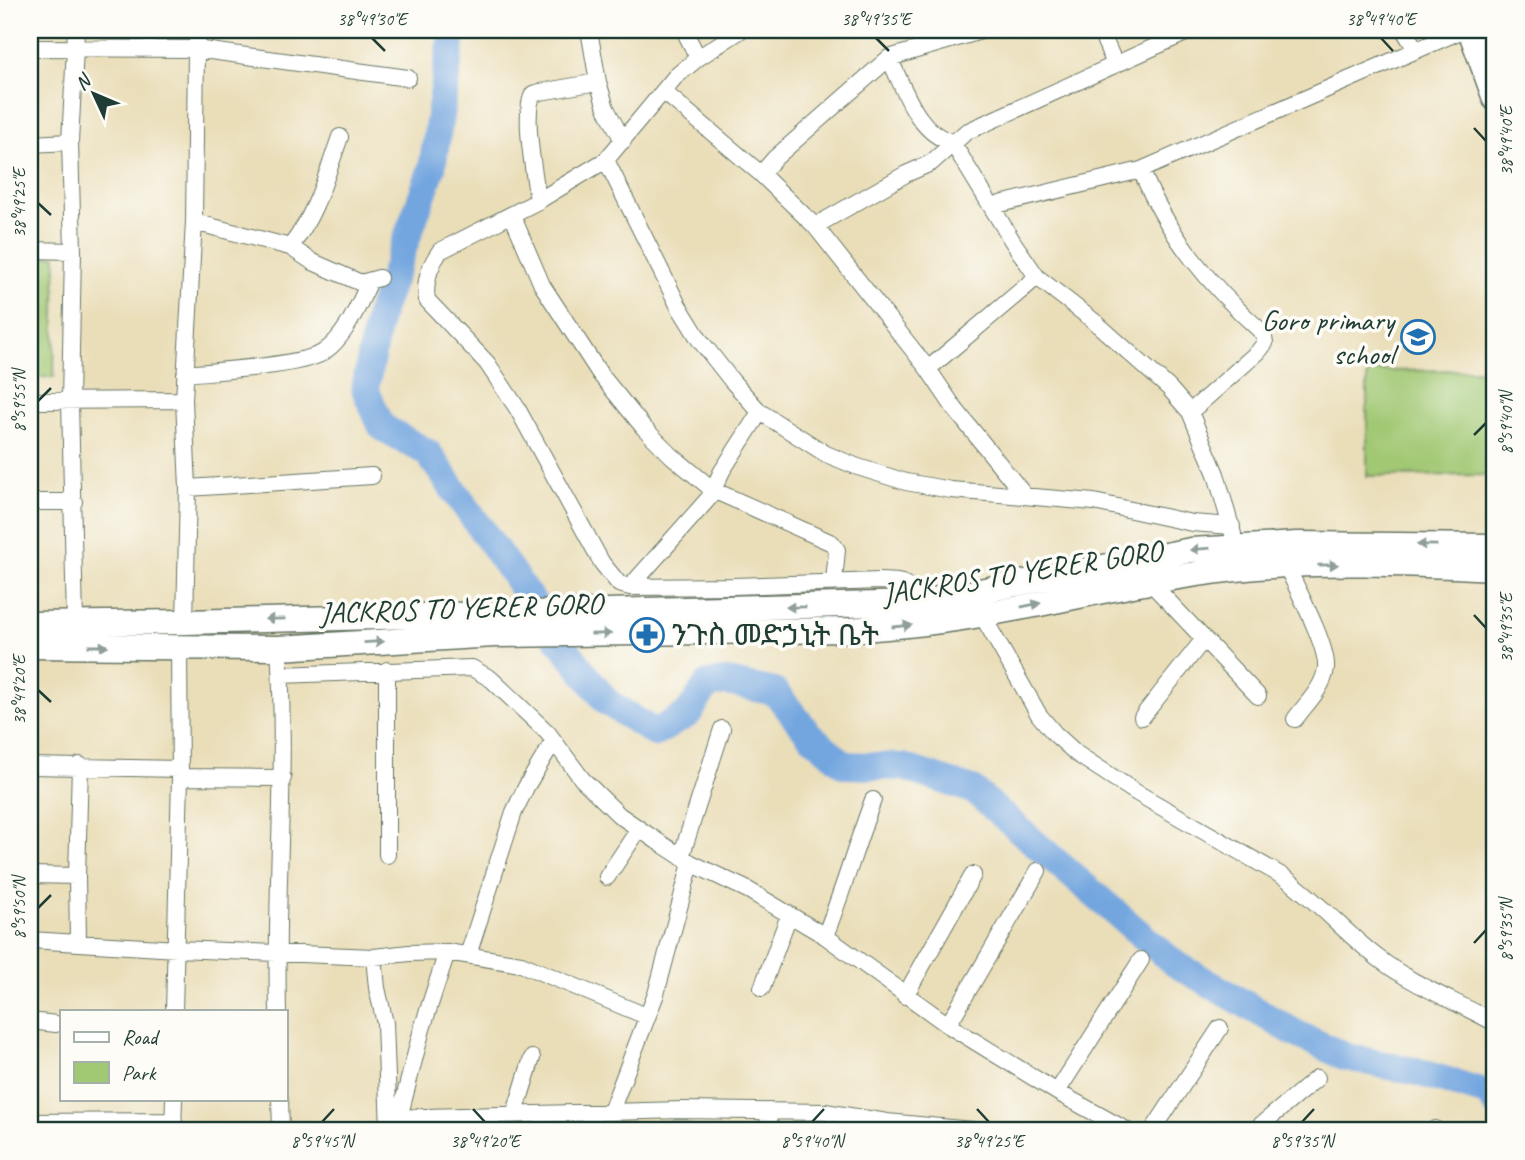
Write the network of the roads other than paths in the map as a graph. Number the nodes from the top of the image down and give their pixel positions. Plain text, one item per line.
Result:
1 (76, 30) edge
2 (199, 30) edge
3 (589, 30) edge
4 (684, 30) edge
5 (741, 30) edge
6 (984, 30) edge
7 (1100, 30) edge
8 (1192, 30) edge
9 (1404, 30) edge
10 (1463, 30) edge
11 (1470, 30) edge
12 (1485, 30) edge
13 (961, 34) edge
14 (30, 48) edge
15 (75, 49) junction
16 (196, 49) junction
17 (1416, 50) junction
18 (1495, 54) edge
19 (698, 58) junction
20 (889, 58) junction
21 (1115, 64) junction
22 (408, 78) dead end
23 (598, 82) junction
24 (664, 92) junction
25 (1495, 99) edge
26 (340, 137) dead end
27 (623, 141) junction
28 (70, 142) junction
29 (952, 142) junction
30 (30, 144) edge
31 (606, 160) junction
32 (1141, 170) junction
33 (761, 174) junction
34 (538, 201) junction
35 (992, 206) junction
36 (512, 215) junction
37 (194, 222) junction
38 (815, 226) junction
39 (290, 247) junction
40 (30, 250) edge
41 (73, 251) junction
42 (1037, 277) junction
43 (928, 369) junction
44 (186, 374) junction
45 (184, 400) junction
46 (30, 401) edge
47 (71, 401) junction
48 (760, 412) junction
49 (1190, 412) junction
50 (372, 476) dead end
51 (188, 488) junction
52 (713, 491) junction
53 (1025, 496) junction
54 (30, 502) edge
55 (74, 502) junction
56 (1234, 537) junction
57 (1495, 546) edge
58 (1286, 565) junction
59 (1495, 568) edge
60 (835, 582) junction
61 (1151, 583) junction
62 (630, 587) junction
63 (918, 603) junction
64 (973, 617) junction
65 (75, 623) junction
66 (30, 624) edge
67 (182, 634) junction
68 (1204, 639) junction
69 (30, 646) edge
70 (279, 648) junction
71 (387, 670) junction
72 (280, 675) junction
73 (1258, 696) dead end
74 (1142, 717) dead end
75 (1295, 719) dead end
76 (722, 729) dead end
77 (554, 742) junction
78 (80, 765) junction
79 (30, 766) edge
80 (180, 773) junction
81 (283, 778) junction
82 (873, 800) dead end
83 (639, 829) junction
84 (387, 855) dead end
85 (686, 860) junction
86 (1038, 871) dead end
87 (30, 874) edge
88 (973, 875) dead end
89 (77, 876) junction
90 (607, 877) dead end
91 (789, 915) junction
92 (825, 936) junction
93 (30, 940) edge
94 (78, 942) junction
95 (177, 949) junction
96 (447, 951) junction
97 (276, 954) junction
98 (468, 955) junction
99 (374, 957) junction
100 (1142, 960) dead end
101 (762, 988) dead end
102 (905, 996) junction
103 (174, 1010) edge
104 (278, 1010) edge
105 (646, 1016) junction
106 (30, 1021) edge
107 (1495, 1023) edge
108 (56, 1024) dead end
109 (948, 1025) junction
110 (1220, 1028) dead end
111 (532, 1058) dead end
112 (1317, 1078) dead end
113 (1056, 1092) junction
114 (174, 1100) edge
115 (280, 1100) edge
116 (611, 1111) junction
117 (768, 1111) junction
118 (515, 1113) junction
119 (30, 1122) edge
120 (392, 1122) edge
121 (174, 1126) edge
122 (281, 1130) edge
123 (769, 1130) edge
124 (972, 1130) edge
125 (1126, 1130) edge
126 (1153, 1130) edge
127 (1255, 1130) edge

1 - 15 street
2 - 16 street
3 - 23 street
4 - 19 street
5 - 19 street
6 - 13 street
7 - 21 street
8 - 21 street
9 - 17 street
10 - 17 street
11 - 25 main road
12 - 18 main road
13 - 20 street
14 - 15 street
15 - 16 street
15 - 28 street
16 - 22 street
16 - 37 street
17 - 32 street
19 - 24 street
20 - 29 street
20 - 33 street
21 - 29 street
23 - 27 street
23 - 34 street
24 - 27 street
24 - 33 street
26 - 39 street
27 - 31 street
28 - 30 street
28 - 41 street
29 - 35 street
29 - 38 street
31 - 34 street
31 - 48 street
32 - 35 street
32 - 49 street
33 - 38 street
34 - 36 street
35 - 42 street
36 - 52 street
36 - 62 street
37 - 39 street
37 - 44 street
38 - 43 street
39 - 44 street
40 - 41 street
41 - 47 street
42 - 43 street
42 - 49 street
43 - 53 street
44 - 45 street
45 - 47 street
45 - 51 street
46 - 47 street
47 - 55 street
48 - 52 street
48 - 53 street
49 - 56 street
50 - 51 street
51 - 67 street
52 - 60 street
52 - 62 street
53 - 56 street
54 - 55 street
55 - 65 street
57 -> 56 main road
56 -> 63 main road
58 -> 59 main road, JACKROS TO YERER GORO
58 - 61 main road, JACKROS TO YERER GORO
58 - 75 street
60 - 62 street
60 - 63 street
64 -> 61 main road, JACKROS TO YERER GORO
61 - 68 street
63 -> 67 main road
70 -> 64 main road, JACKROS TO YERER GORO
64 - 107 street
65 - 66 main road
65 - 67 main road
69 -> 67 main road
67 - 70 main road, JACKROS TO YERER GORO
67 - 80 street
68 - 73 street
68 - 74 street
70 - 72 street
71 - 72 street
71 - 77 street
71 - 84 street
72 - 81 street
76 - 85 street
77 - 83 street
77 - 98 street
78 - 79 street
78 - 80 street
78 - 89 street
80 - 81 street
80 - 95 street
81 - 97 street
82 - 92 street
83 - 85 street
83 - 90 street
85 - 91 street
85 - 105 street
86 - 109 street
87 - 89 street
88 - 102 street
89 - 94 street
91 - 92 street
91 - 101 street
92 - 102 street
93 - 94 street
94 - 95 street
95 - 97 street
95 - 103 street
96 - 98 street
96 - 99 street
96 - 120 street
97 - 99 street
97 - 104 street
98 - 105 street
99 - 120 street
100 - 113 street
102 - 109 street
105 - 116 street
106 - 108 street
109 - 113 street
110 - 126 street
111 - 118 street
112 - 127 street
113 - 125 street
114 - 121 street
115 - 122 street
116 - 117 street
116 - 118 street
117 - 123 street
117 - 124 street
118 - 120 street
119 - 121 street

